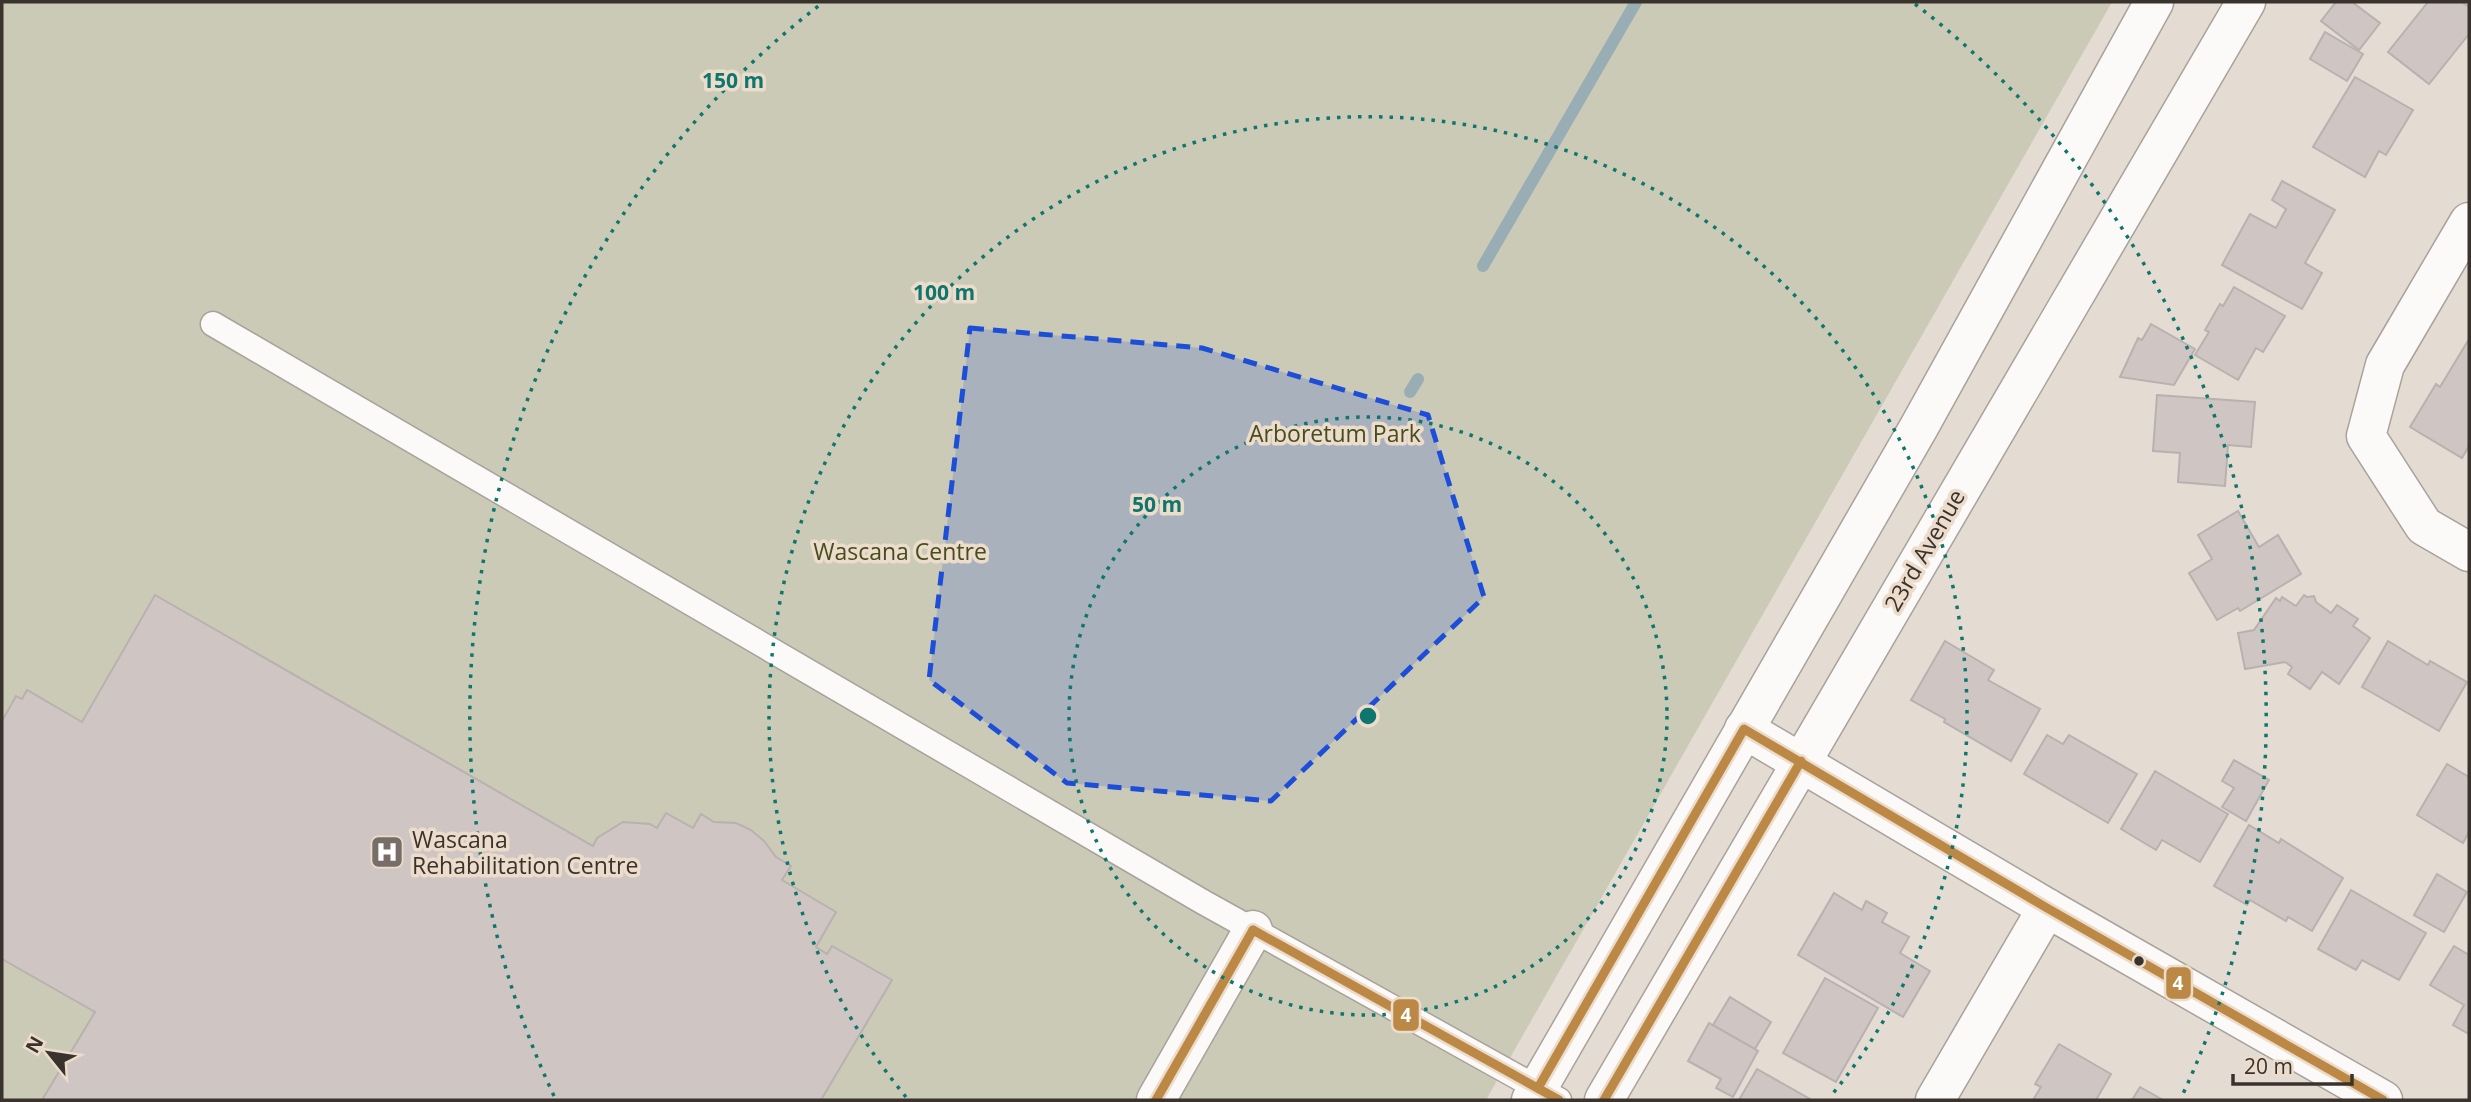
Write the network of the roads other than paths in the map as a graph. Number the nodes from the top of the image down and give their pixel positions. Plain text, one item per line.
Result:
1 (2154, 2) edge
2 (2246, 2) edge
3 (2469, 222) edge
4 (213, 324) dead end
5 (2469, 552) edge
6 (1744, 729) junction
7 (1801, 761) junction
8 (2047, 908) junction
9 (1253, 930) junction
10 (1543, 1096) edge
11 (1156, 1100) edge
12 (1604, 1100) edge
13 (1935, 1100) edge
14 (2383, 1100) edge

1 - 6 main road
2 - 7 main road, 23rd Avenue
3 - 5 main road
4 - 9 lane
6 - 7 main road
6 - 10 main road
7 - 8 main road
7 - 12 main road, 23rd Avenue
8 - 13 main road
8 - 14 main road
9 - 10 lane
9 - 11 main road

